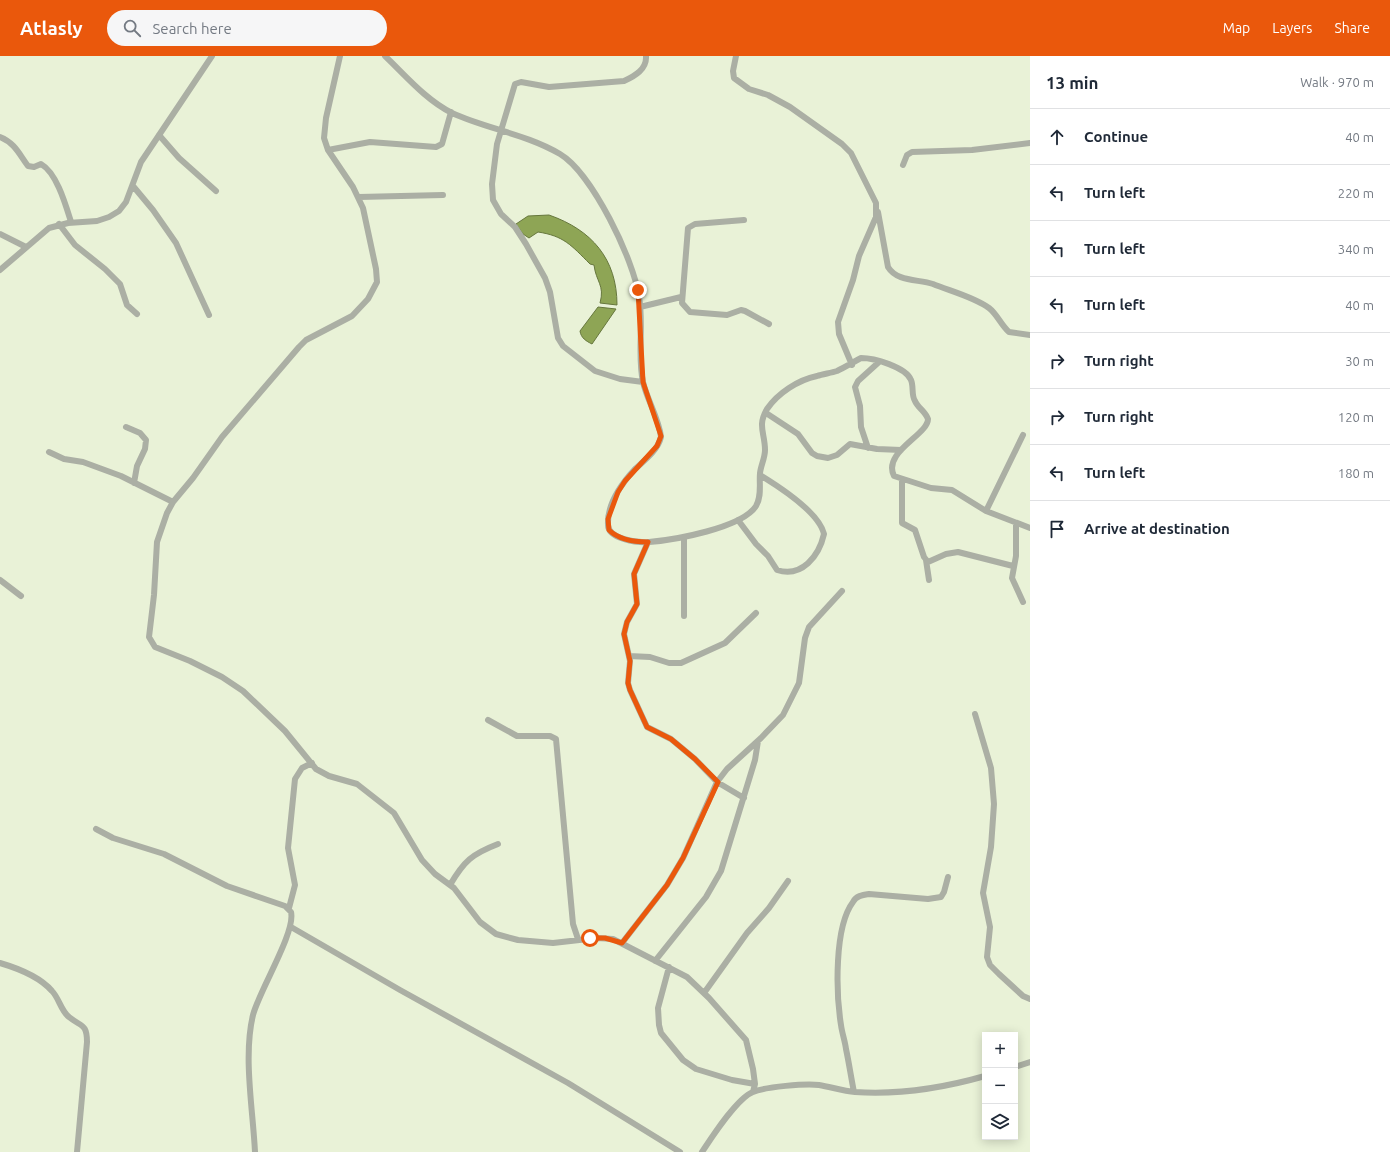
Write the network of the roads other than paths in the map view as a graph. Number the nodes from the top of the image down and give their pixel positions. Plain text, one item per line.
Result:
1 (212, 56) edge
2 (340, 56) edge
3 (385, 56) edge
4 (646, 56) edge
5 (736, 56) edge
6 (451, 112) junction
7 (501, 130) junction
8 (159, 135) junction
9 (0, 137) edge
10 (1030, 143) edge
11 (328, 150) junction
12 (903, 166) dead end
13 (132, 186) junction
14 (216, 190) dead end
15 (443, 195) dead end
16 (359, 197) junction
17 (877, 210) junction
18 (744, 220) dead end
19 (71, 222) junction
20 (59, 224) junction
21 (0, 234) edge
22 (26, 247) junction
23 (0, 270) edge
24 (681, 297) junction
25 (640, 308) junction
26 (137, 314) dead end
27 (209, 316) dead end
28 (768, 324) dead end
29 (1030, 335) edge
30 (878, 362) junction
31 (852, 365) junction
32 (643, 382) junction
33 (766, 412) junction
34 (126, 428) dead end
35 (1023, 435) dead end
36 (868, 448) junction
37 (900, 450) junction
38 (49, 452) dead end
39 (760, 475) junction
40 (902, 479) junction
41 (134, 483) junction
42 (173, 502) junction
43 (986, 511) junction
44 (738, 520) junction
45 (1016, 524) junction
46 (1030, 528) edge
47 (684, 536) junction
48 (648, 542) junction
49 (926, 560) junction
50 (1013, 566) junction
51 (0, 580) edge
52 (929, 580) dead end
53 (842, 591) dead end
54 (21, 596) dead end
55 (1023, 602) dead end
56 (756, 613) dead end
57 (684, 616) dead end
58 (629, 656) junction
59 (975, 714) dead end
60 (488, 720) dead end
61 (758, 741) junction
62 (312, 764) junction
63 (718, 782) junction
64 (744, 798) junction
65 (96, 829) dead end
66 (498, 844) dead end
67 (948, 877) dead end
68 (788, 881) dead end
69 (450, 885) junction
70 (289, 908) junction
71 (291, 927) junction
72 (578, 939) junction
73 (622, 943) junction
74 (655, 961) junction
75 (0, 963) edge
76 (669, 967) junction
77 (704, 993) junction
78 (1030, 999) edge
79 (1030, 1062) edge
80 (1018, 1066) edge
81 (982, 1077) edge
82 (755, 1084) junction
83 (753, 1092) junction
84 (854, 1092) junction
85 (77, 1152) edge
86 (255, 1152) edge
87 (680, 1152) edge
88 (702, 1152) edge

1 - 8 street
2 - 11 street
3 - 6 street
4 - 7 street
5 - 17 street
6 - 7 street
6 - 11 street
7 - 25 street
7 - 32 street
8 - 13 street
8 - 14 street
9 - 19 street
10 - 12 street
11 - 16 street
13 - 19 street
13 - 27 street
15 - 16 street
16 - 42 street
17 - 29 street
17 - 31 street
18 - 24 street
19 - 20 street
20 - 22 street
20 - 26 street
21 - 22 street
22 - 23 street
24 - 25 street
24 - 28 street
25 - 32 street
30 - 31 street
30 - 36 street
30 - 37 street
31 - 33 street
32 - 48 street
33 - 36 street
33 - 39 street
34 - 41 street
35 - 43 street
36 - 37 street
37 - 40 street
38 - 41 street
39 - 44 street
39 - 44 street
40 - 43 street
40 - 49 street
41 - 42 street
42 - 62 street
43 - 45 street
44 - 47 street
45 - 46 street
45 - 50 street
47 - 48 street
47 - 57 street
48 - 58 street
49 - 50 street
49 - 52 street
50 - 55 street
51 - 54 street
53 - 61 street
56 - 58 street
58 - 63 street
59 - 78 street
60 - 72 street
61 - 63 street
61 - 64 street
62 - 69 street
62 - 70 street
63 - 64 street
63 - 73 street
64 - 74 street
65 - 70 street
66 - 69 street
67 - 84 street
68 - 77 street
69 - 72 street
70 - 71 street
71 - 86 street
71 - 87 street
72 - 73 street
73 - 74 street
74 - 76 street
75 - 85 street
76 - 77 street
76 - 82 street
77 - 82 street
79 - 80 street
81 - 84 street
82 - 83 street
83 - 84 street
83 - 88 street

